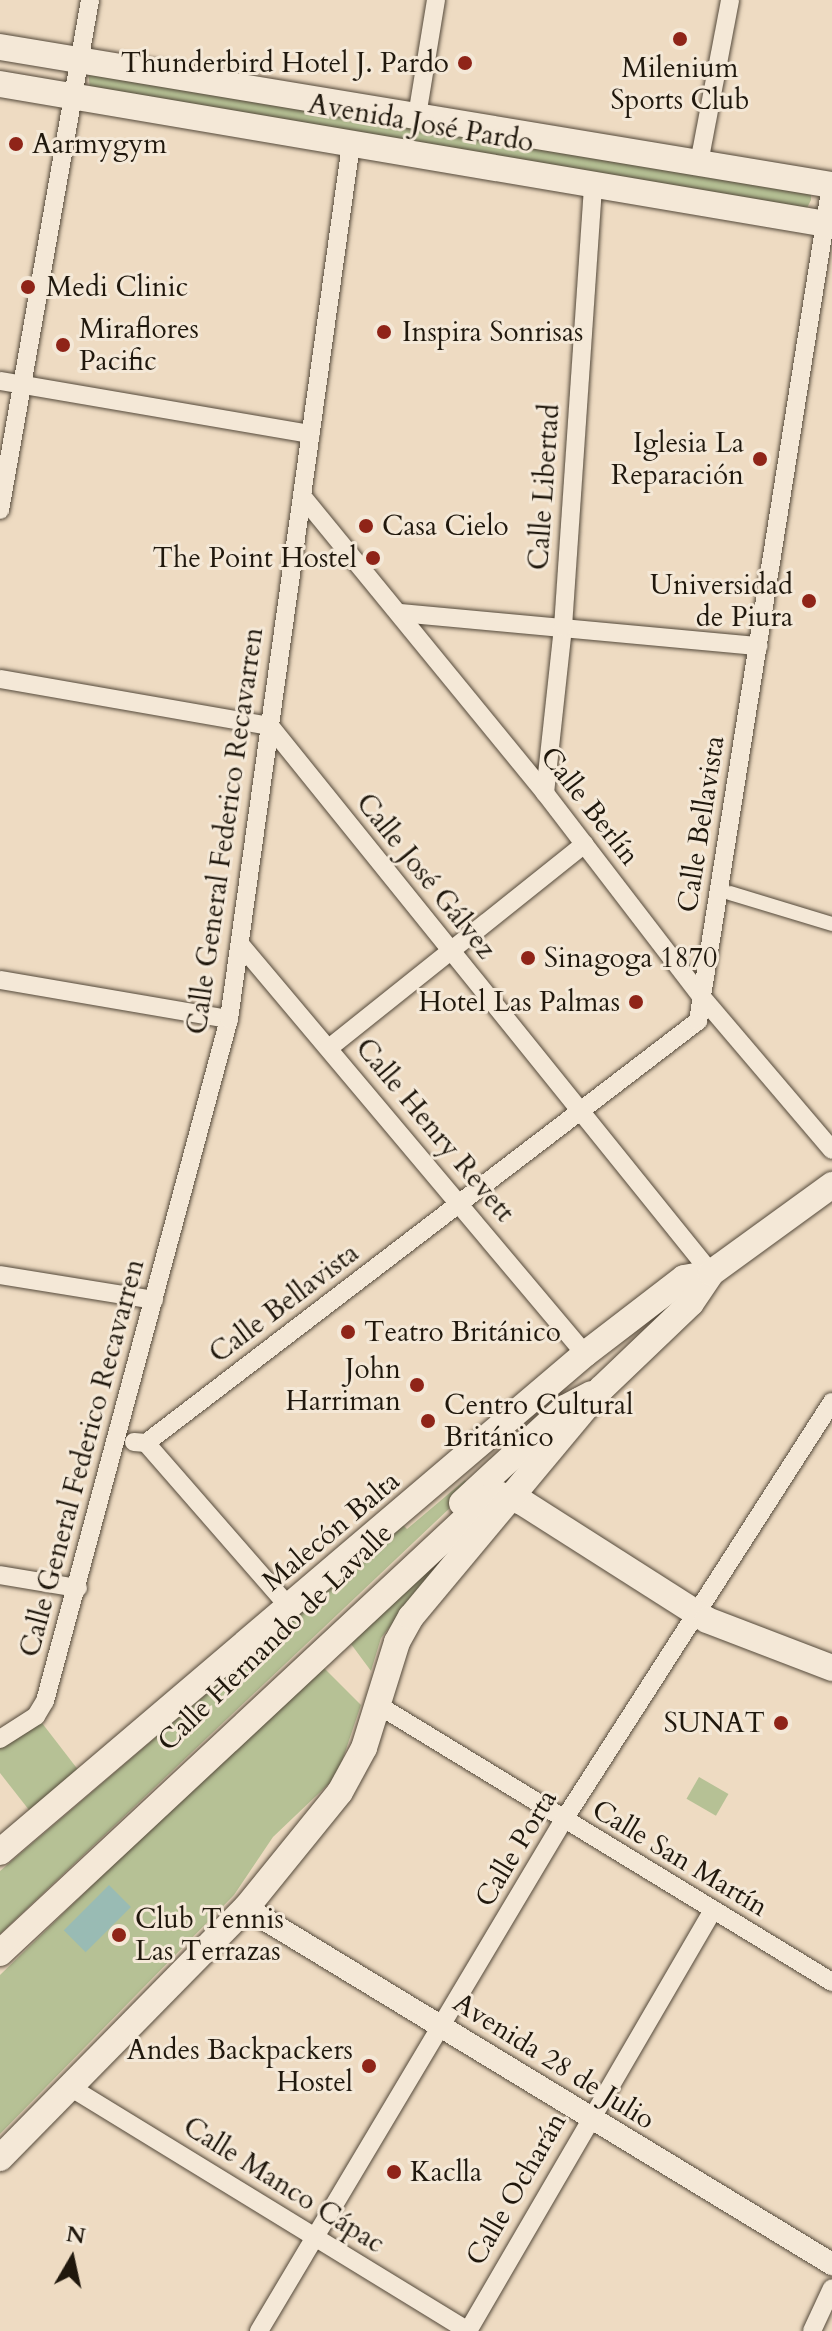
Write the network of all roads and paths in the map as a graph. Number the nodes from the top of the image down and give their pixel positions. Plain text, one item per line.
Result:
1 (90, 0) edge
2 (436, 0) edge
3 (730, 0) edge
4 (0, 47) edge
5 (80, 61) junction
6 (0, 84) edge
7 (74, 97) junction
8 (417, 116) junction
9 (351, 144) junction
10 (699, 163) junction
11 (593, 184) junction
12 (832, 185) edge
13 (829, 224) edge
14 (0, 381) edge
15 (26, 385) junction
16 (311, 434) junction
17 (302, 496) junction
18 (0, 510) edge
19 (401, 613) junction
20 (563, 627) junction
21 (758, 646) junction
22 (0, 679) edge
23 (270, 726) junction
24 (545, 793) junction
25 (585, 844) junction
26 (730, 893) dead end
27 (832, 924) edge
28 (240, 944) junction
29 (450, 952) junction
30 (0, 980) edge
31 (701, 996) junction
32 (229, 1019) junction
33 (329, 1048) junction
34 (581, 1113) junction
35 (832, 1150) edge
36 (832, 1185) edge
37 (462, 1203) junction
38 (711, 1273) junction
39 (0, 1275) edge
40 (154, 1300) junction
41 (585, 1354) junction
42 (601, 1389) junction
43 (832, 1402) edge
44 (119, 1440) junction
45 (146, 1443) junction
46 (510, 1497) junction
47 (0, 1575) edge
48 (437, 1582) junction
49 (78, 1588) junction
50 (290, 1608) junction
51 (696, 1613) junction
52 (343, 1631) junction
53 (751, 1635) junction
54 (832, 1654) edge
55 (832, 1668) edge
56 (378, 1705) junction
57 (6, 1736) edge
58 (563, 1821) junction
59 (0, 1852) edge
60 (246, 1908) junction
61 (713, 1910) junction
62 (0, 1939) edge
63 (0, 1953) edge
64 (832, 1982) edge
65 (442, 2027) junction
66 (70, 2087) junction
67 (588, 2119) junction
68 (0, 2158) edge
69 (315, 2237) junction
70 (832, 2264) edge
71 (832, 2288) edge
72 (259, 2331) edge
73 (468, 2331) edge
74 (812, 2331) edge

1 - 5 street
2 - 8 street
3 - 10 street
4 - 5 main road, Avenida José Pardo
5 - 7 street
5 - 8 main road, Avenida José Pardo
6 - 7 main road, Avenida José Pardo
7 - 9 main road, Avenida José Pardo
7 - 15 street
8 - 10 main road, Avenida José Pardo
9 - 11 main road, Avenida José Pardo
9 - 16 street, Calle General Federico Recavarren
10 - 12 main road, Avenida José Pardo
11 - 13 main road, Avenida José Pardo
11 - 20 street, Calle Libertad
12 - 13 street, Calle Bellavista
13 - 21 street, Calle Bellavista
14 - 15 street
15 - 16 street
15 - 18 street
16 - 17 street, Calle General Federico Recavarren
17 - 19 street, Calle Berlín
17 - 23 street, Calle General Federico Recavarren
19 - 20 street
19 - 24 street, Calle Berlín
20 - 21 street
20 - 24 street, Calle Libertad
21 - 31 street, Calle Bellavista
22 - 23 street
23 - 28 street, Calle General Federico Recavarren
23 - 29 street, Calle José Gálvez
24 - 25 street, Calle Berlín
25 - 29 street
25 - 31 street, Calle Berlín
26 - 27 street
28 - 32 street, Calle General Federico Recavarren
28 - 33 street, Calle Henry Revett
29 - 33 street
29 - 34 street, Calle José Gálvez
30 - 32 street
31 - 34 street, Calle Bellavista
31 - 35 street, Calle Berlín
32 - 40 street, Calle General Federico Recavarren
33 - 37 street, Calle Henry Revett
34 - 37 street, Calle Bellavista
34 - 38 street, Calle José Gálvez
36 - 38 main road
37 - 41 street, Calle Henry Revett
37 - 45 street, Calle Bellavista
38 - 41 main road, Malecón Balta
38 - 42 main road
39 - 40 street
40 - 44 street, Calle General Federico Recavarren
41 - 50 main road, Malecón Balta
42 - 46 main road
42 - 62 main road, Calle Hernando de Lavalle
43 - 51 street, Calle Porta
44 - 45 street
44 - 49 street, Calle General Federico Recavarren
45 - 50 street
46 - 48 main road
46 - 51 main road
46 - 52 main road, Calle Hernando de Lavalle
47 - 49 street
48 - 52 main road
48 - 56 main road
49 - 57 street, Calle General Federico Recavarren
50 - 59 main road, Malecón Balta
51 - 53 main road
51 - 58 street, Calle Porta
52 - 63 main road, Calle Hernando de Lavalle
53 - 54 main road
53 - 55 main road
56 - 58 street, Calle San Martín
56 - 60 main road
58 - 61 street, Calle San Martín
58 - 65 street, Calle Porta
60 - 65 street, Avenida 28 de Julio
60 - 66 main road
61 - 64 street, Calle San Martín
61 - 67 street, Calle Ocharán
65 - 67 street, Avenida 28 de Julio
65 - 69 street, Calle Porta
66 - 68 main road
66 - 69 street, Calle Manco Cápac
67 - 70 street, Avenida 28 de Julio
67 - 73 street, Calle Ocharán
69 - 72 street, Calle Porta
69 - 73 street, Calle Manco Cápac
71 - 74 street

